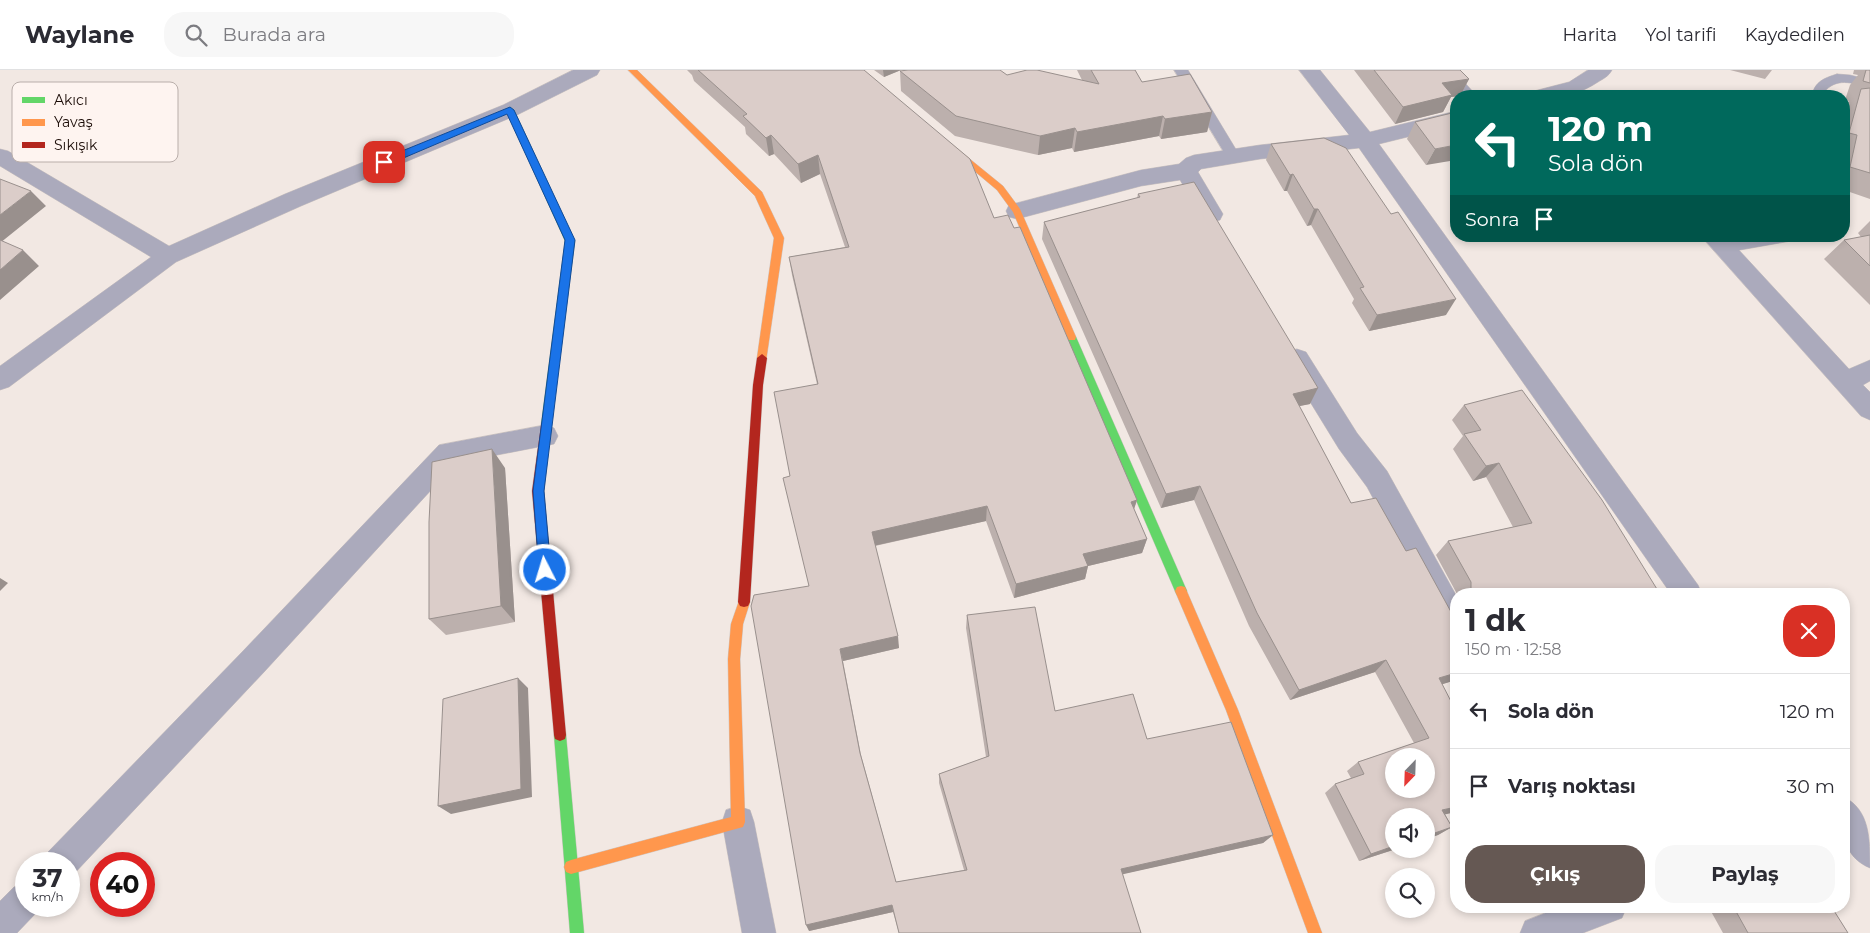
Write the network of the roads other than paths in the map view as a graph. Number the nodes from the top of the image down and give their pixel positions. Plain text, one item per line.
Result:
1 (590, 70) edge
2 (632, 70) edge
3 (1181, 70) edge
4 (1308, 70) edge
5 (1446, 70) edge
6 (1602, 70) edge
7 (1870, 84) edge
8 (1464, 90) edge
9 (1582, 90) edge
10 (1820, 90) edge
11 (510, 110) junction
12 (1450, 119) edge
13 (933, 132) edge
14 (1366, 140) junction
15 (0, 156) edge
16 (1233, 156) junction
17 (1186, 171) junction
18 (1017, 211) junction
19 (1220, 229) edge
20 (1717, 242) edge
21 (168, 256) junction
22 (1283, 336) edge
23 (1870, 370) edge
24 (2, 377) edge
25 (1845, 382) junction
26 (1870, 409) edge
27 (545, 436) junction
28 (1684, 588) edge
29 (1450, 611) edge
30 (738, 822) junction
31 (71, 852) edge
32 (571, 868) junction
33 (15, 910) edge
34 (1599, 913) edge
35 (0, 926) edge
36 (1579, 926) edge
37 (577, 933) edge
38 (759, 933) edge
39 (1315, 933) edge
40 (1537, 933) edge

1 - 11 street
2 - 30 street
3 - 16 lane
4 - 14 street
5 - 8 lane
6 - 9 street
7 - 10 lane
11 - 21 street
11 - 27 street
12 - 14 street
13 - 18 street
14 - 16 street
14 - 28 street
15 - 21 street
16 - 17 street
17 - 18 street
17 - 19 street
18 - 39 street
20 - 25 street
21 - 24 street
22 - 29 street
23 - 25 street
25 - 26 street
27 - 31 street
27 - 32 street
30 - 32 street
30 - 38 street
32 - 37 street
33 - 35 street
34 - 36 street
36 - 40 street

